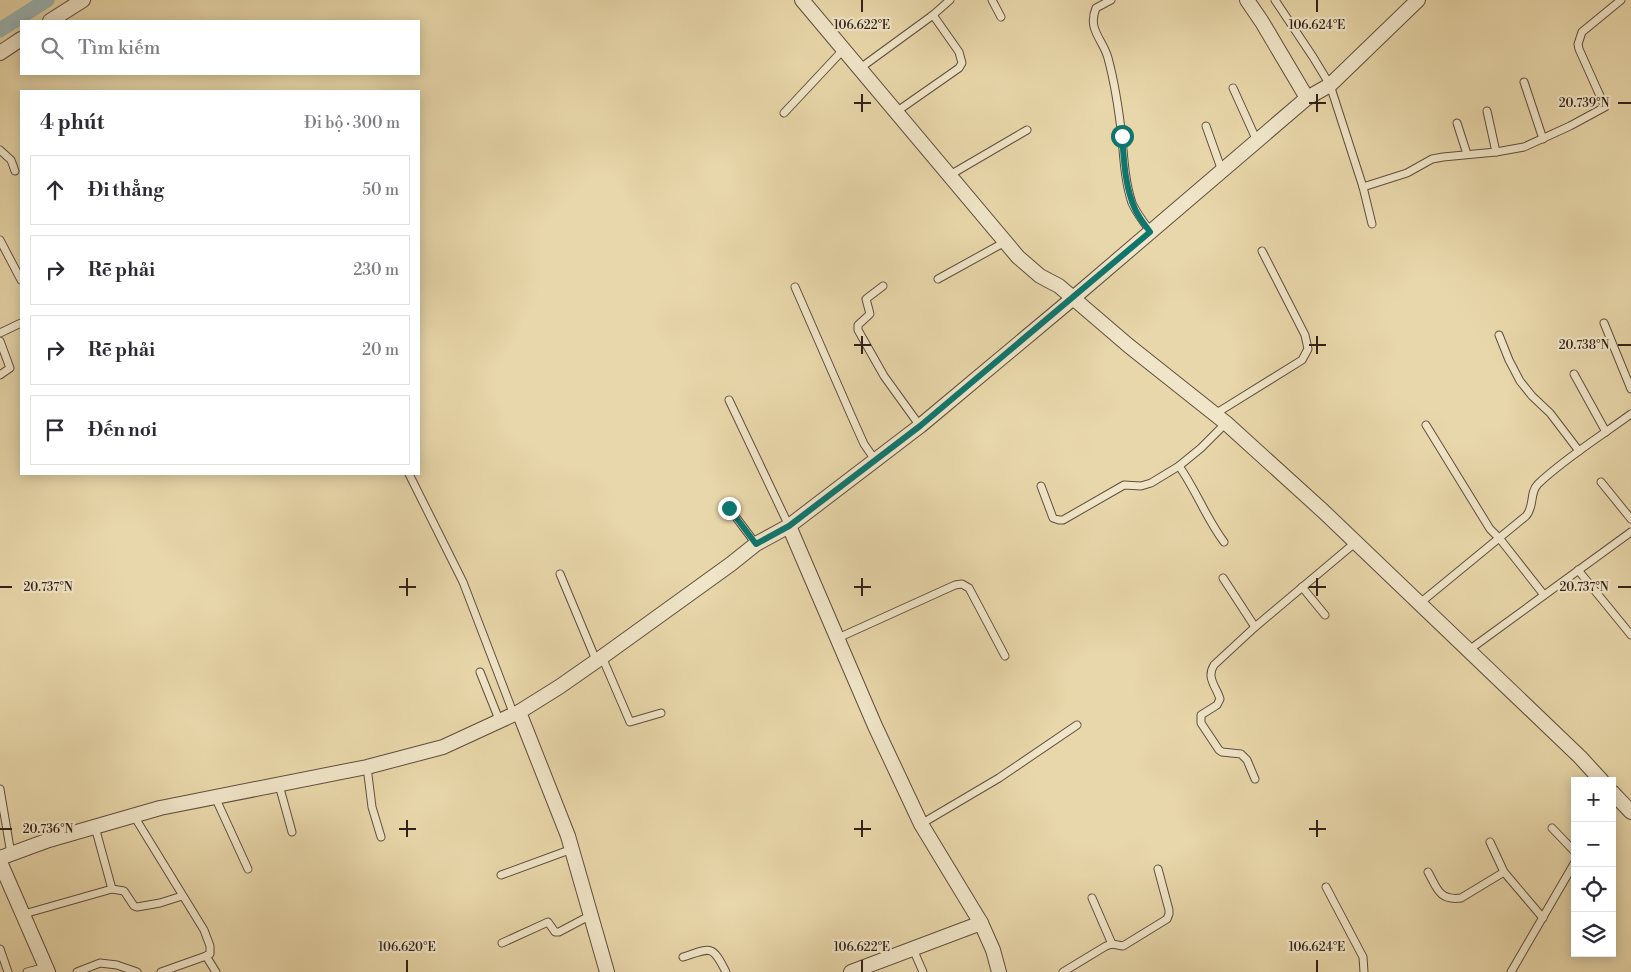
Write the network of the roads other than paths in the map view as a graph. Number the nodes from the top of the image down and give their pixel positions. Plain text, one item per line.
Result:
1 (84, 0) edge
2 (802, 0) edge
3 (950, 0) edge
4 (992, 0) edge
5 (1111, 0) edge
6 (1247, 0) edge
7 (1275, 0) edge
8 (1417, 0) edge
9 (1621, 0) edge
10 (933, 15) junction
11 (1001, 17) dead end
12 (52, 20) edge
13 (20, 40) edge
14 (843, 50) junction
15 (0, 53) edge
16 (859, 69) junction
17 (1524, 82) dead end
18 (1233, 88) dead end
19 (1319, 92) junction
20 (1487, 111) dead end
21 (896, 112) junction
22 (784, 113) dead end
23 (1456, 123) dead end
24 (1206, 126) dead end
25 (1026, 130) dead end
26 (1543, 139) junction
27 (1256, 141) junction
28 (0, 150) edge
29 (1496, 152) junction
30 (1467, 154) junction
31 (1222, 170) junction
32 (15, 171) dead end
33 (950, 175) junction
34 (1364, 187) junction
35 (1372, 224) dead end
36 (1150, 232) junction
37 (0, 240) edge
38 (1005, 242) junction
39 (1262, 251) dead end
40 (20, 278) edge
41 (938, 279) dead end
42 (883, 286) dead end
43 (795, 287) dead end
44 (1072, 299) junction
45 (20, 323) edge
46 (1604, 323) dead end
47 (0, 333) edge
48 (1499, 335) dead end
49 (0, 341) edge
50 (1574, 374) dead end
51 (0, 375) edge
52 (1631, 389) edge
53 (729, 400) dead end
54 (1215, 414) junction
55 (1631, 414) edge
56 (1226, 423) junction
57 (920, 426) junction
58 (1426, 426) dead end
59 (1606, 432) junction
60 (1579, 451) junction
61 (875, 460) junction
62 (1178, 466) junction
63 (410, 475) edge
64 (1601, 482) dead end
65 (1041, 486) dead end
66 (729, 508) dead end
67 (1631, 520) edge
68 (789, 526) junction
69 (1631, 532) edge
70 (1500, 539) junction
71 (1224, 542) dead end
72 (1356, 542) junction
73 (756, 544) junction
74 (1578, 570) junction
75 (560, 574) dead end
76 (1223, 578) dead end
77 (1302, 587) junction
78 (1544, 595) junction
79 (1420, 603) junction
80 (1325, 615) dead end
81 (1255, 627) junction
82 (1631, 635) edge
83 (838, 638) junction
84 (1469, 650) junction
85 (1005, 656) dead end
86 (599, 658) junction
87 (480, 672) dead end
88 (516, 713) junction
89 (661, 713) dead end
90 (500, 722) junction
91 (1077, 725) dead end
92 (367, 767) junction
93 (1598, 777) edge
94 (1255, 778) dead end
95 (279, 785) junction
96 (0, 789) edge
97 (215, 797) junction
98 (1616, 800) edge
99 (1631, 812) edge
100 (134, 816) junction
101 (921, 824) junction
102 (95, 827) junction
103 (1552, 828) dead end
104 (292, 832) dead end
105 (381, 837) dead end
106 (1490, 842) dead end
107 (1571, 848) edge
108 (572, 849) junction
109 (4, 858) edge
110 (1572, 867) edge
111 (248, 869) dead end
112 (1158, 869) dead end
113 (1428, 872) dead end
114 (1504, 872) junction
115 (502, 874) dead end
116 (1326, 887) dead end
117 (112, 889) junction
118 (182, 896) junction
119 (1092, 898) dead end
120 (24, 914) junction
121 (591, 915) junction
122 (1543, 918) junction
123 (982, 923) junction
124 (502, 943) dead end
125 (1112, 944) junction
126 (913, 948) junction
127 (0, 949) edge
128 (206, 956) junction
129 (683, 958) dead end
130 (48, 969) edge
131 (8, 972) edge
132 (27, 972) edge
133 (77, 972) edge
134 (138, 972) edge
135 (161, 972) edge
136 (216, 972) edge
137 (607, 972) edge
138 (726, 972) edge
139 (851, 972) edge
140 (923, 972) edge
141 (999, 972) edge
142 (1063, 972) edge
143 (1364, 972) edge
144 (1511, 972) edge

1 - 12 street
2 - 14 street
3 - 10 lane
4 - 11 lane
5 - 36 lane
6 - 19 street
7 - 19 lane
8 - 19 street
9 - 26 lane
10 - 16 lane
10 - 21 lane
13 - 15 street
14 - 16 street
14 - 22 lane
16 - 21 street
17 - 26 lane
18 - 27 lane
19 - 27 street
19 - 34 lane
20 - 29 lane
21 - 33 street
23 - 30 lane
24 - 31 lane
25 - 33 lane
26 - 29 lane
27 - 31 street
28 - 32 lane
29 - 30 lane
30 - 34 lane
31 - 36 street
33 - 38 street
34 - 35 lane
36 - 44 street
37 - 40 lane
38 - 41 lane
38 - 44 street
39 - 54 lane
42 - 57 lane
43 - 61 lane
44 - 54 street
44 - 57 street
45 - 47 lane
46 - 52 lane
48 - 60 lane
49 - 51 lane
50 - 59 lane
53 - 68 lane
54 - 56 street
55 - 59 lane
56 - 62 lane
56 - 72 street
57 - 61 street
58 - 70 lane
59 - 60 lane
60 - 70 lane
61 - 68 street
62 - 65 lane
62 - 71 lane
63 - 88 lane
64 - 67 lane
66 - 73 lane
68 - 73 street
68 - 83 street
69 - 74 lane
70 - 78 lane
70 - 79 lane
72 - 77 lane
72 - 79 street
73 - 86 street
74 - 78 lane
74 - 82 lane
75 - 86 lane
76 - 81 lane
77 - 80 lane
77 - 81 lane
78 - 84 lane
79 - 84 street
81 - 94 lane
83 - 85 lane
83 - 101 street
84 - 93 street
86 - 88 street
86 - 89 lane
87 - 90 lane
88 - 90 street
88 - 108 street
90 - 92 street
91 - 101 lane
92 - 95 street
92 - 105 lane
95 - 97 street
95 - 104 lane
96 - 109 lane
97 - 100 street
97 - 111 lane
98 - 99 street
100 - 102 street
100 - 118 lane
101 - 123 street
102 - 109 street
102 - 117 lane
103 - 107 lane
106 - 114 lane
108 - 115 lane
108 - 121 street
109 - 120 street
110 - 122 lane
112 - 125 lane
113 - 114 lane
114 - 122 lane
116 - 143 lane
117 - 118 lane
117 - 120 lane
118 - 128 lane
119 - 125 lane
120 - 130 street
121 - 124 lane
121 - 137 street
122 - 144 lane
123 - 126 street
123 - 141 street
125 - 142 lane
126 - 139 street
126 - 140 lane
127 - 131 lane
128 - 135 lane
128 - 136 lane
129 - 138 lane
130 - 132 lane
133 - 134 lane

